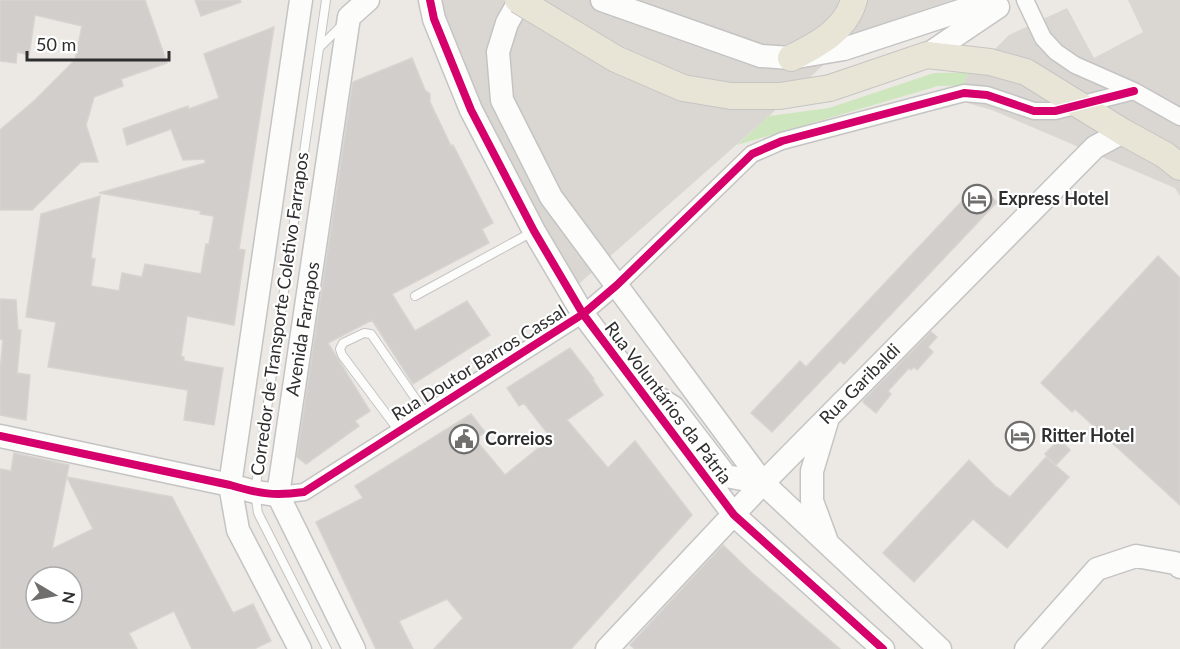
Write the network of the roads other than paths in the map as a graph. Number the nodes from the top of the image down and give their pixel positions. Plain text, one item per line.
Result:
1 (301, 0) edge
2 (326, 0) edge
3 (368, 0) edge
4 (430, 0) edge
5 (519, 0) edge
6 (602, 0) edge
7 (854, 0) edge
8 (993, 0) edge
9 (1007, 0) edge
10 (1025, 0) edge
11 (349, 18) junction
12 (319, 48) junction
13 (927, 55) junction
14 (791, 58) junction
15 (1134, 91) junction
16 (1079, 104) junction
17 (1180, 117) edge
18 (1123, 132) junction
19 (1180, 168) edge
20 (534, 231) junction
21 (617, 285) junction
22 (416, 296) dead end
23 (583, 314) junction
24 (634, 382) junction
25 (426, 414) junction
26 (828, 417) junction
27 (399, 431) junction
28 (0, 436) edge
29 (763, 483) junction
30 (230, 485) junction
31 (255, 492) junction
32 (278, 495) junction
33 (734, 514) junction
34 (828, 544) junction
35 (1180, 567) edge
36 (300, 649) edge
37 (327, 649) edge
38 (354, 649) edge
39 (607, 649) edge
40 (883, 649) edge
41 (940, 649) edge
42 (1026, 649) edge

1 - 30 main road
2 - 12 lane, Corredor de Transporte Coletivo Farrapos
3 - 11 main road
4 - 20 main road, Rua Voluntários da Pátria
5 - 13 main road, bridge
5 - 21 main road, Rua Voluntários da Pátria
6 - 14 main road
7 - 14 main road
8 - 14 main road
9 - 13 main road
10 - 15 street
11 - 12 lane
11 - 32 main road, Avenida Farrapos
12 - 31 lane, Corredor de Transporte Coletivo Farrapos
13 - 16 main road
15 - 16 street, Rua Doutor Barros Cassal
15 - 17 street
16 - 18 main road
16 - 21 street, Rua Doutor Barros Cassal
18 - 19 main road
18 - 26 main road, Rua Garibaldi
20 - 22 lane
20 - 23 main road, Rua Voluntários da Pátria
21 - 23 street, Rua Doutor Barros Cassal
21 - 29 main road, Rua Voluntários da Pátria
23 - 24 main road, Rua Voluntários da Pátria
23 - 25 street, Rua Doutor Barros Cassal
24 - 29 main road
24 - 33 main road, Rua Voluntários da Pátria
25 - 27 street, Rua Doutor Barros Cassal
25 - 27 lane
26 - 29 main road, Rua Garibaldi
26 - 34 main road
27 - 32 street, Rua Doutor Barros Cassal
28 - 30 main road, Rua Doutor Barros Cassal
29 - 33 main road, Rua Garibaldi
29 - 34 main road, Rua Voluntários da Pátria
30 - 31 main road, Rua Doutor Barros Cassal
30 - 36 main road
31 - 32 main road, Rua Doutor Barros Cassal
31 - 37 lane, Corredor de Transporte Coletivo Farrapos
32 - 38 main road
33 - 39 main road, Rua Garibaldi
33 - 40 main road, Rua Voluntários da Pátria
34 - 41 main road, Rua Voluntários da Pátria
35 - 42 main road

